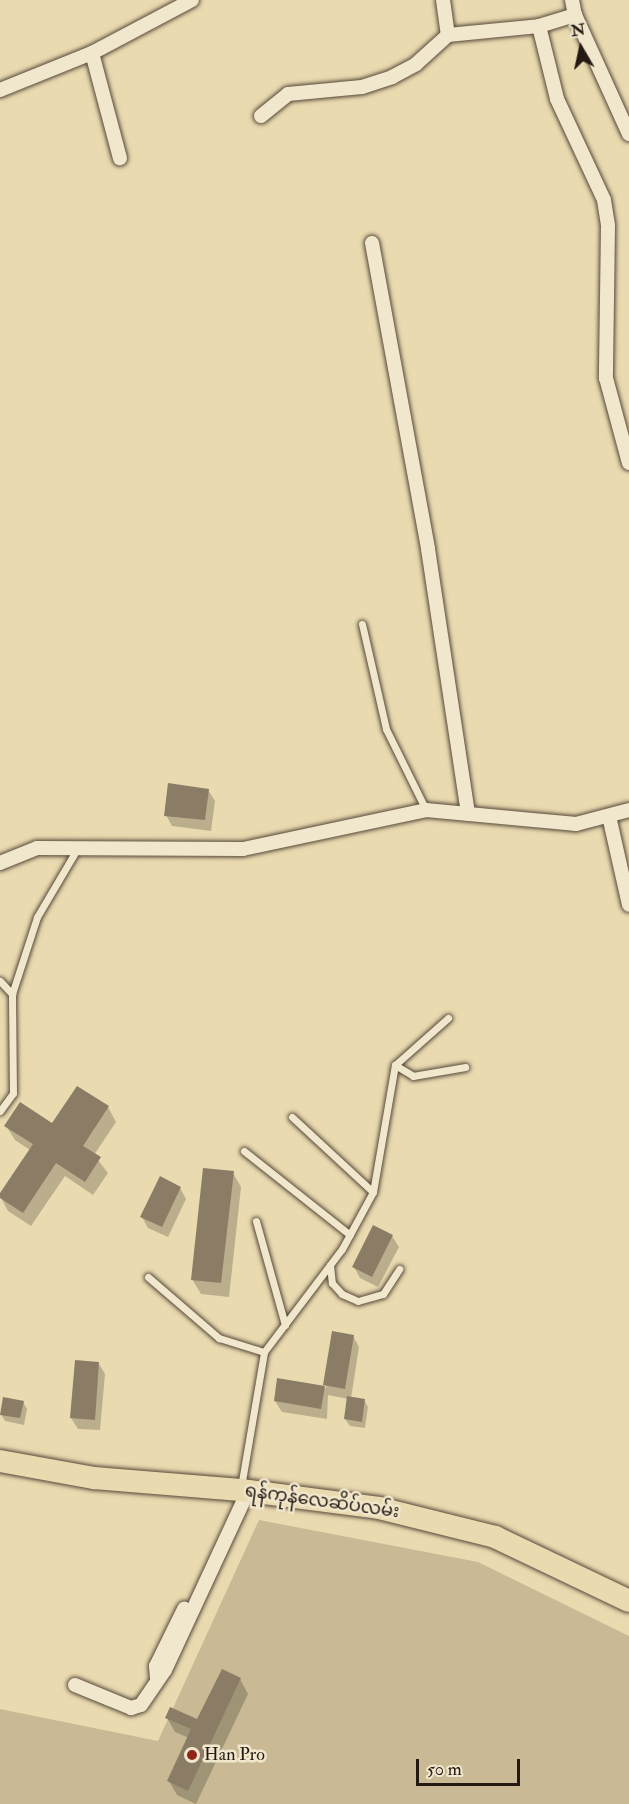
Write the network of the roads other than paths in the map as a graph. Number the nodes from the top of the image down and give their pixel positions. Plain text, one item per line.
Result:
1 (192, 0) edge
2 (443, 0) edge
3 (572, 0) edge
4 (575, 15) junction
5 (539, 26) junction
6 (448, 35) junction
7 (92, 53) junction
8 (0, 90) edge
9 (261, 116) dead end
10 (629, 134) edge
11 (120, 158) dead end
12 (372, 243) dead end
13 (629, 463) edge
14 (362, 624) dead end
15 (426, 810) junction
16 (629, 810) edge
17 (468, 814) junction
18 (609, 816) junction
19 (77, 849) junction
20 (0, 863) edge
21 (629, 905) edge
22 (0, 981) edge
23 (12, 994) junction
24 (448, 1018) dead end
25 (395, 1065) junction
26 (465, 1067) dead end
27 (0, 1111) edge
28 (292, 1117) dead end
29 (244, 1150) dead end
30 (373, 1192) junction
31 (256, 1221) dead end
32 (350, 1235) junction
33 (330, 1265) junction
34 (399, 1269) dead end
35 (148, 1277) dead end
36 (285, 1325) junction
37 (264, 1352) junction
38 (0, 1461) edge
39 (244, 1491) junction
40 (629, 1601) edge
41 (75, 1685) dead end

1 - 7 street
2 - 6 street
3 - 4 street
4 - 5 street
4 - 10 street
5 - 6 street
5 - 13 street
6 - 9 street
7 - 8 street
7 - 11 street
12 - 17 street
14 - 15 lane
15 - 17 street
15 - 19 street
16 - 18 street
17 - 18 street
18 - 21 street
19 - 20 street
19 - 23 lane
22 - 23 lane
23 - 27 lane
24 - 25 lane
25 - 26 lane
25 - 30 lane
28 - 30 lane
29 - 32 lane
30 - 32 lane
31 - 36 lane
32 - 33 lane
33 - 34 lane
33 - 36 lane
35 - 37 lane
36 - 37 lane
37 - 39 lane
38 - 39 main road, ရန်ကုန်လေဆိပ်လမ်း
39 - 40 main road, ရန်ကုန်လေဆိပ်လမ်း
39 - 41 street

